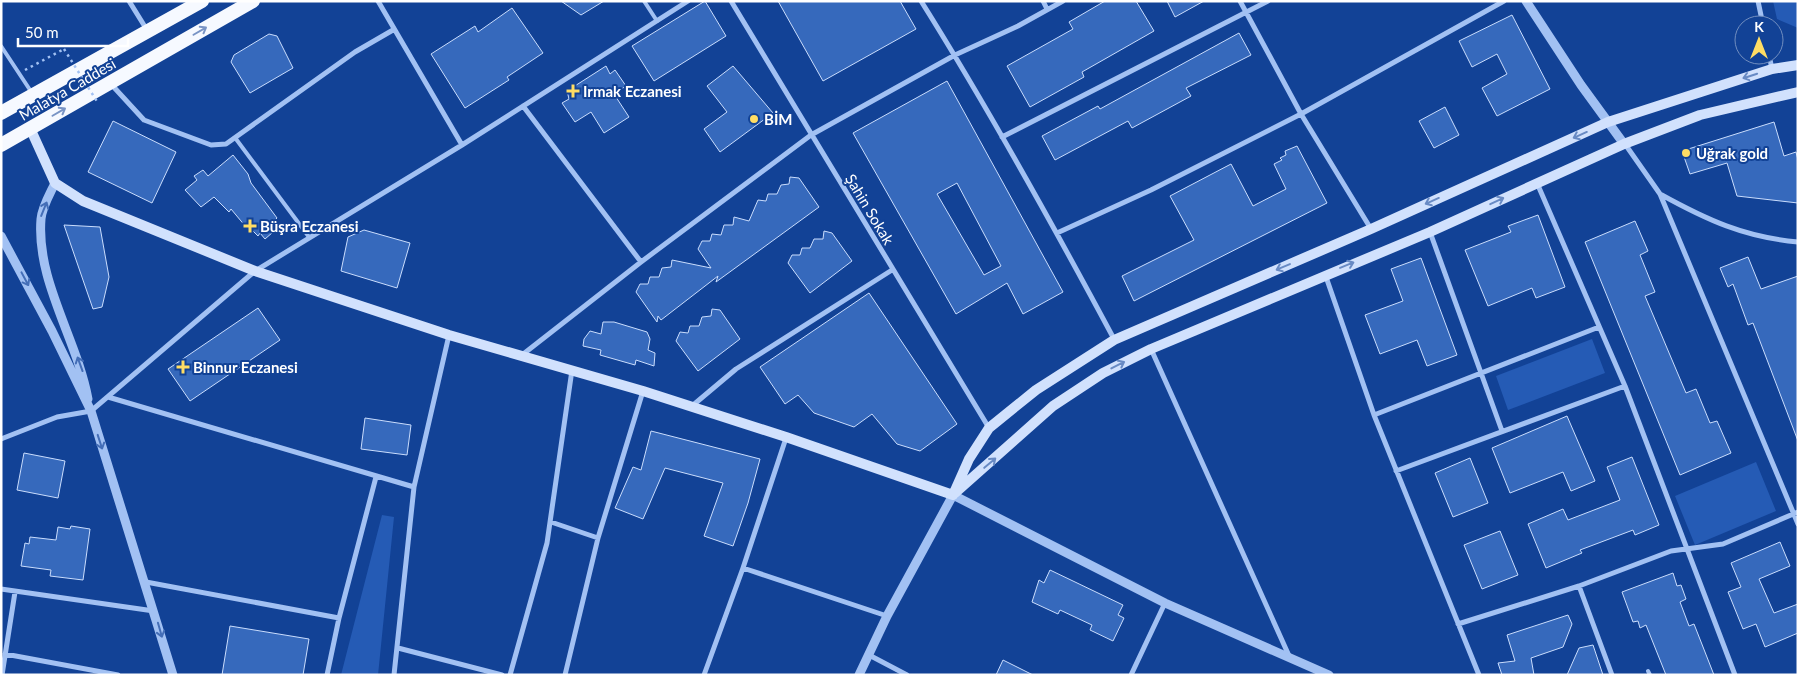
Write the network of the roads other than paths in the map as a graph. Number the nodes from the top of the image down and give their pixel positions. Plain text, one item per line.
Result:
1 (129, 1) edge
2 (202, 1) edge
3 (253, 1) edge
4 (378, 1) edge
5 (644, 1) edge
6 (688, 1) edge
7 (731, 1) edge
8 (921, 1) edge
9 (1043, 1) edge
10 (1063, 1) edge
11 (1240, 1) edge
12 (1268, 1) edge
13 (1504, 1) edge
14 (1526, 1) edge
15 (1758, 1) edge
16 (1047, 9) junction
17 (1247, 13) junction
18 (1761, 15) edge
19 (657, 21) junction
20 (393, 30) junction
21 (147, 31) junction
22 (1, 46) edge
23 (955, 55) junction
24 (1771, 65) edge
25 (1798, 65) edge
26 (1772, 69) junction
27 (110, 83) junction
28 (1798, 92) edge
29 (33, 95) junction
30 (523, 106) junction
31 (1, 114) edge
32 (1301, 114) junction
33 (1608, 122) junction
34 (30, 128) junction
35 (811, 135) junction
36 (1002, 137) junction
37 (236, 139) junction
38 (1624, 144) junction
39 (1, 145) edge
40 (462, 145) junction
41 (1537, 182) junction
42 (55, 183) junction
43 (1660, 194) junction
44 (1371, 229) junction
45 (1430, 232) junction
46 (1057, 233) junction
47 (1, 236) edge
48 (309, 237) junction
49 (1798, 242) edge
50 (641, 262) junction
51 (892, 270) junction
52 (255, 271) junction
53 (1325, 274) junction
54 (1600, 327) junction
55 (449, 335) junction
56 (1114, 340) junction
57 (1151, 349) junction
58 (522, 354) junction
59 (572, 369) junction
60 (1482, 375) junction
61 (1625, 386) junction
62 (643, 391) junction
63 (108, 397) junction
64 (690, 407) junction
65 (91, 411) junction
66 (1374, 415) junction
67 (989, 428) junction
68 (1502, 431) junction
69 (786, 437) junction
70 (1, 440) edge
71 (1396, 472) junction
72 (376, 477) junction
73 (414, 487) junction
74 (952, 495) junction
75 (1796, 513) edge
76 (550, 522) junction
77 (1798, 524) edge
78 (598, 538) junction
79 (1685, 548) junction
80 (743, 568) junction
81 (146, 582) junction
82 (1580, 586) junction
83 (1, 590) edge
84 (15, 592) junction
85 (1165, 603) junction
86 (155, 611) junction
87 (887, 616) junction
88 (339, 618) junction
89 (1458, 624) junction
90 (398, 648) junction
91 (5, 654) junction
92 (869, 655) junction
93 (1291, 658) junction
94 (2, 675) edge
95 (118, 675) edge
96 (173, 675) edge
97 (327, 675) edge
98 (394, 675) edge
99 (502, 675) edge
100 (510, 675) edge
101 (565, 675) edge
102 (704, 675) edge
103 (859, 675) edge
104 (907, 675) edge
105 (1132, 675) edge
106 (1329, 675) edge
107 (1479, 675) edge
108 (1612, 675) edge
109 (1735, 675) edge

1 - 21 street
2 - 21 highway, Malatya Caddesi
27 -> 3 highway, Malatya Caddesi
4 - 20 street
5 - 19 lane
6 - 19 street
7 - 35 street, Şahin Sokak
8 - 23 street
9 - 16 street
10 - 16 street
11 - 17 street
12 - 17 street
13 - 32 street
14 - 33 street
15 - 18 street
16 - 23 street
17 - 32 street
17 - 36 street
19 - 30 street
20 - 37 street
20 - 40 street
21 - 29 highway, Malatya Caddesi
22 - 29 lane
23 - 35 street
23 - 36 street
24 - 26 street
25 - 26 main road
26 -> 33 main road
34 -> 27 highway, Malatya Caddesi
27 - 37 street
28 - 38 main road
29 - 31 highway, Malatya Caddesi
30 - 40 street
30 - 50 street
32 - 44 street
32 - 46 street
33 - 38 street
33 -> 44 main road
34 - 39 highway, Malatya Caddesi
34 - 42 main road
35 - 50 street
35 - 51 street, Şahin Sokak
36 - 46 street
37 - 48 lane
38 - 41 main road
38 - 43 street
40 - 48 street
45 -> 41 main road
41 - 54 street
42 - 52 main road
65 -> 42 street
43 - 49 street
43 - 75 street
44 -> 56 main road
53 -> 45 main road
45 - 60 street
46 - 56 street
47 -> 65 street
48 - 52 street
50 - 58 street
51 - 64 street
51 - 67 street, Şahin Sokak
52 - 55 main road
52 - 63 street
53 - 57 main road
53 - 66 street
54 - 60 street
54 - 61 street
55 - 58 main road
55 - 73 street
56 - 67 main road
74 -> 57 main road
57 - 93 street
58 - 59 main road
59 - 62 main road
59 - 76 street
60 - 66 street
60 - 68 street
61 - 68 street
61 - 79 street
62 - 64 main road
62 - 78 street
63 - 65 street
63 - 72 street
64 - 69 main road
65 - 70 street
65 -> 81 street
66 - 71 street
67 - 74 main road
68 - 71 street
69 - 74 main road
69 - 80 street
71 - 89 street
72 - 73 street
72 - 88 street
73 - 90 street
74 - 85 street
74 - 87 street
75 - 77 street
75 - 79 street
76 - 78 street
76 - 100 street
78 - 101 street
79 - 82 street
79 - 109 street
80 - 87 street
80 - 102 street
81 - 86 street
81 - 88 street
82 - 89 street
82 - 108 street
83 - 84 street
84 - 86 street
84 - 91 street
85 - 93 street
85 - 105 street
86 -> 96 street
87 - 92 street
88 - 97 street
89 - 107 street
90 - 98 street
90 - 99 street
91 - 94 street
91 - 95 street
92 - 103 street
92 - 104 street
93 - 106 street

